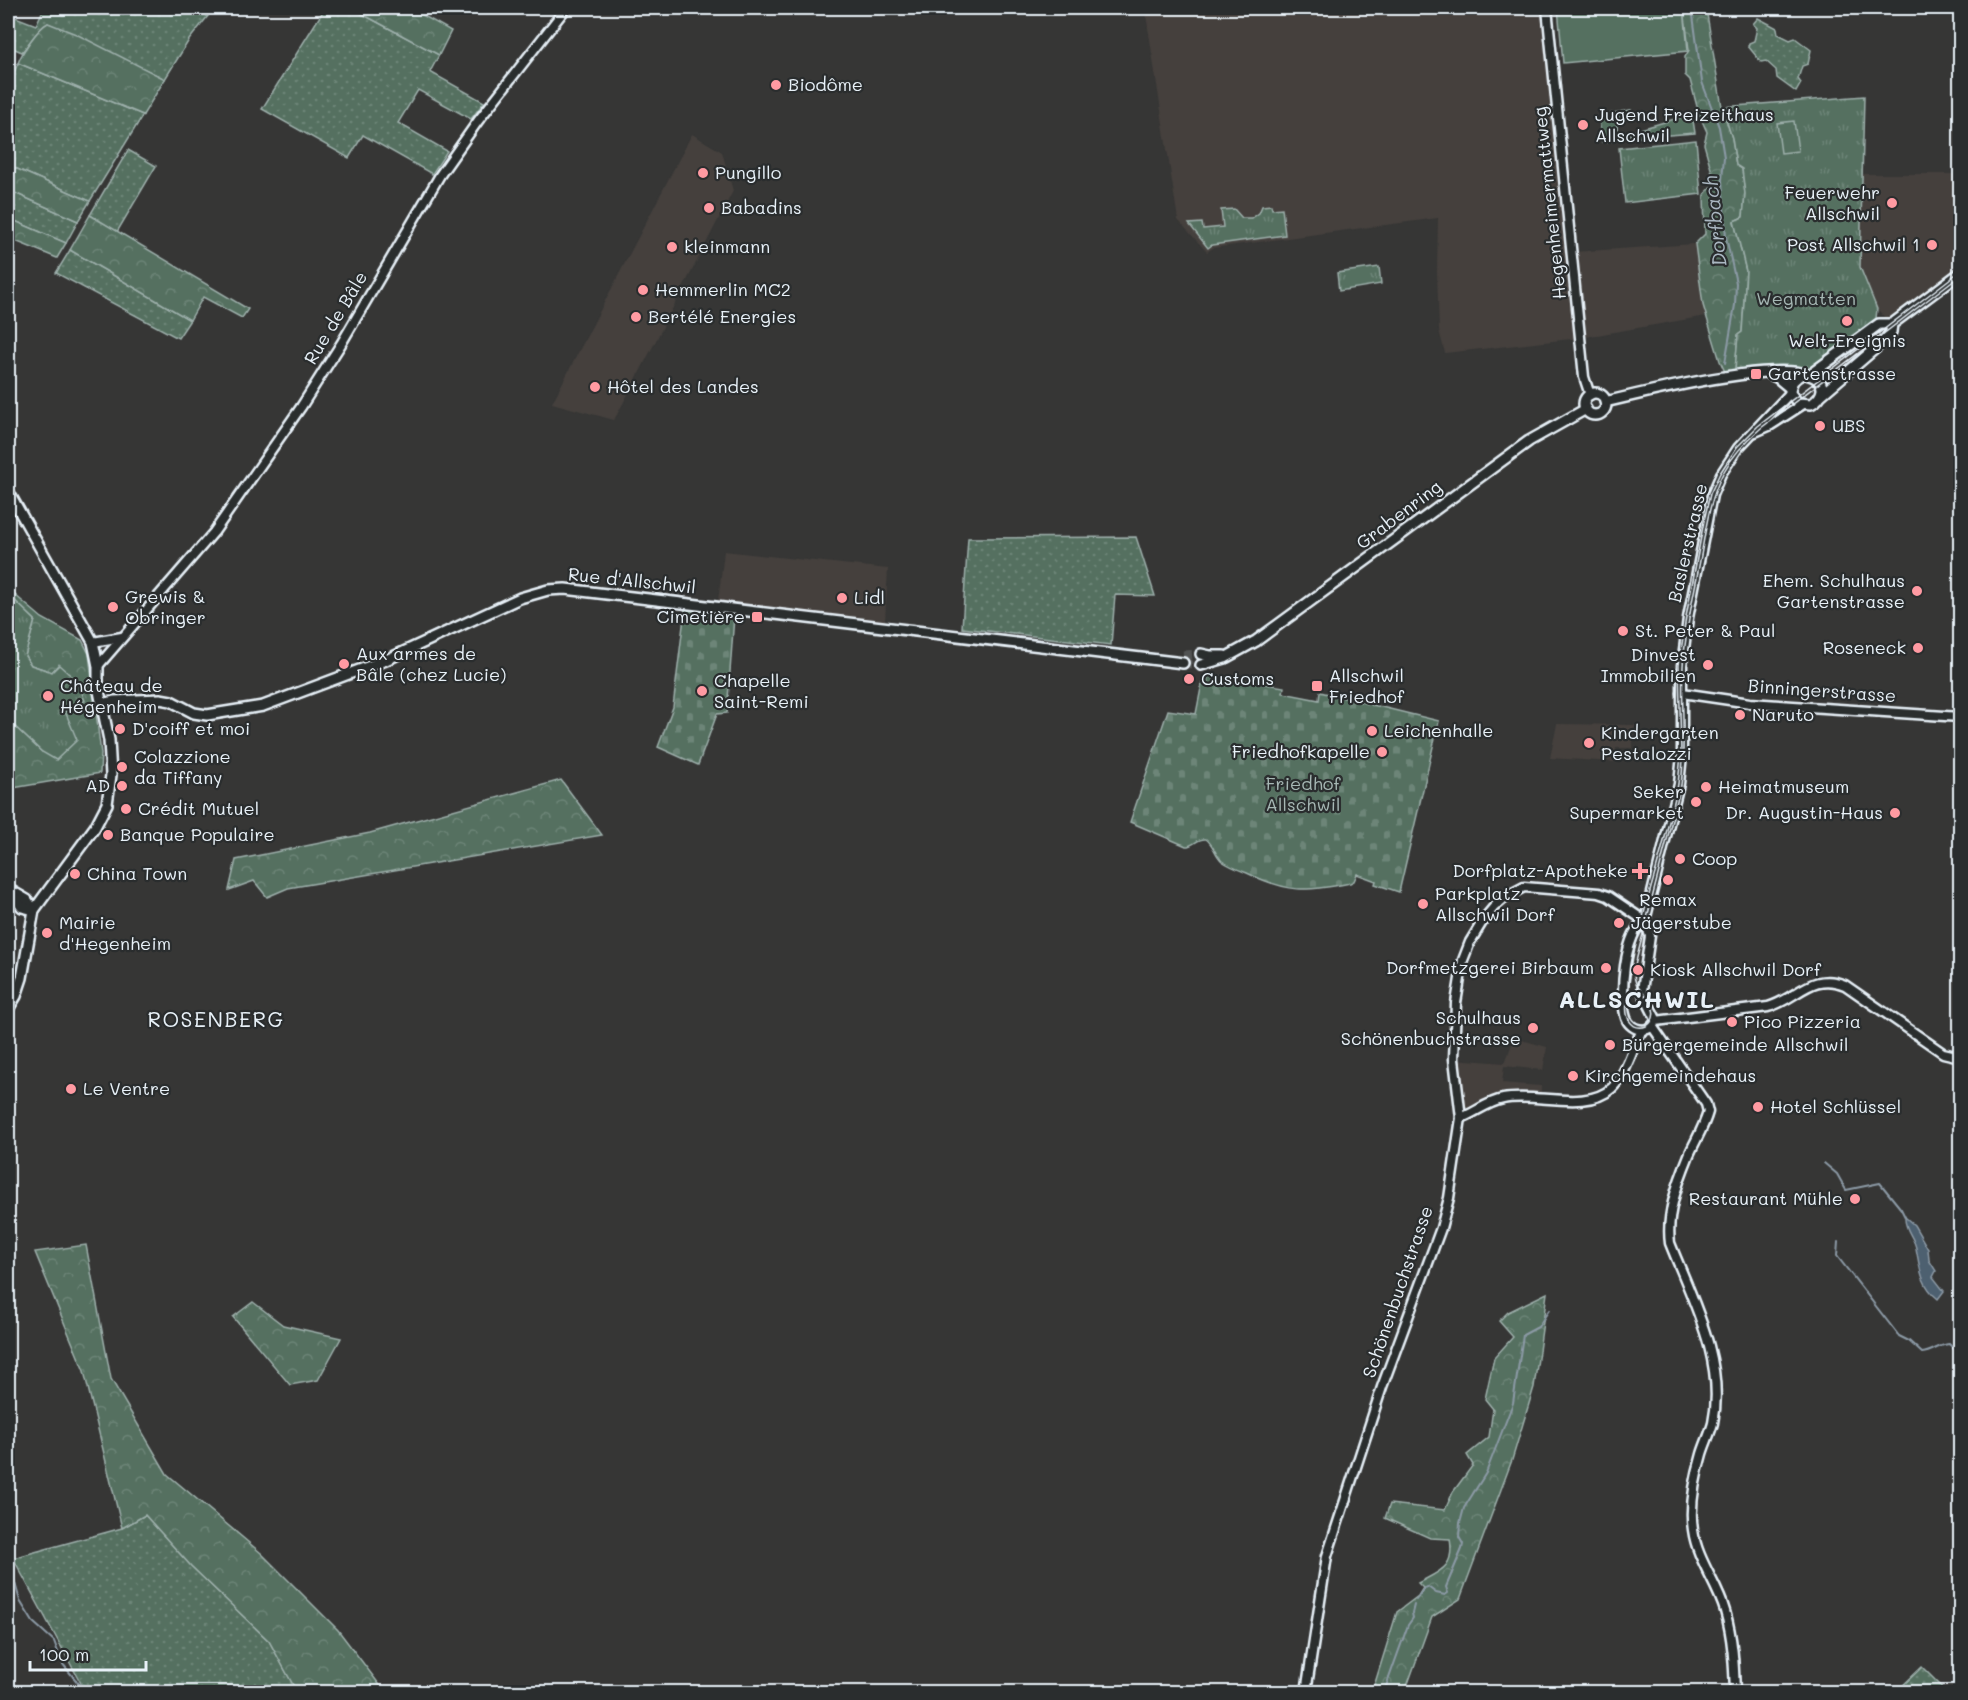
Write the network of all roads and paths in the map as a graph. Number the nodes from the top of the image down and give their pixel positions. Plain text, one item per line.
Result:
1 (566, 8) edge
2 (1547, 8) edge
3 (1960, 273) edge
4 (1892, 324) junction
5 (1768, 373) junction
6 (1807, 374) junction
7 (1790, 391) junction
8 (1590, 395) junction
9 (1821, 395) junction
10 (1605, 402) junction
11 (1802, 405) junction
12 (1586, 409) junction
13 (1754, 432) junction
14 (8, 491) edge
15 (122, 637) junction
16 (93, 642) junction
17 (1201, 654) tunnel mouth
18 (1235, 654) junction
19 (1180, 660) tunnel mouth
20 (1201, 665) tunnel mouth
21 (98, 666) junction
22 (1682, 693) junction
23 (102, 704) junction
24 (1960, 717) edge
25 (9, 890) edge
26 (34, 910) junction
27 (1644, 921) junction
28 (8, 1008) edge
29 (1654, 1024) junction
30 (1642, 1030) junction
31 (1960, 1057) edge
32 (1461, 1118) junction
33 (1306, 1692) edge
34 (1735, 1692) edge

1 - 15 street, Rue de Bâle
2 - 8 street, Hegenheimermattweg
3 - 4 main road
4 - 6 main road
4 - 9 main road
5 - 6 main road
5 - 7 main road
5 - 10 main road
6 - 7 main road
6 - 9 main road
7 - 11 main road
7 - 13 street, Baslerstrasse
8 - 10 main road
8 - 12 main road
9 - 11 main road
10 - 12 main road
11 - 13 street, Baslerstrasse
12 - 18 main road, Grabenring
13 - 22 street, Baslerstrasse
14 - 16 main road
15 - 16 street
15 - 21 street, Rue de Bâle
16 - 21 main road
17 - 18 main road
18 - 20 main road, Grabenring
19 - 23 main road, Rue d'Allschwil
21 - 23 main road
22 - 24 street, Binningerstrasse
22 - 27 street, Baslerstrasse
23 - 26 main road
25 - 26 main road
26 - 28 main road
27 - 29 street
27 - 30 street
27 - 32 street, Schönenbuchstrasse
29 - 30 street
29 - 31 street
29 - 34 street
30 - 32 street
32 - 33 street, Schönenbuchstrasse

